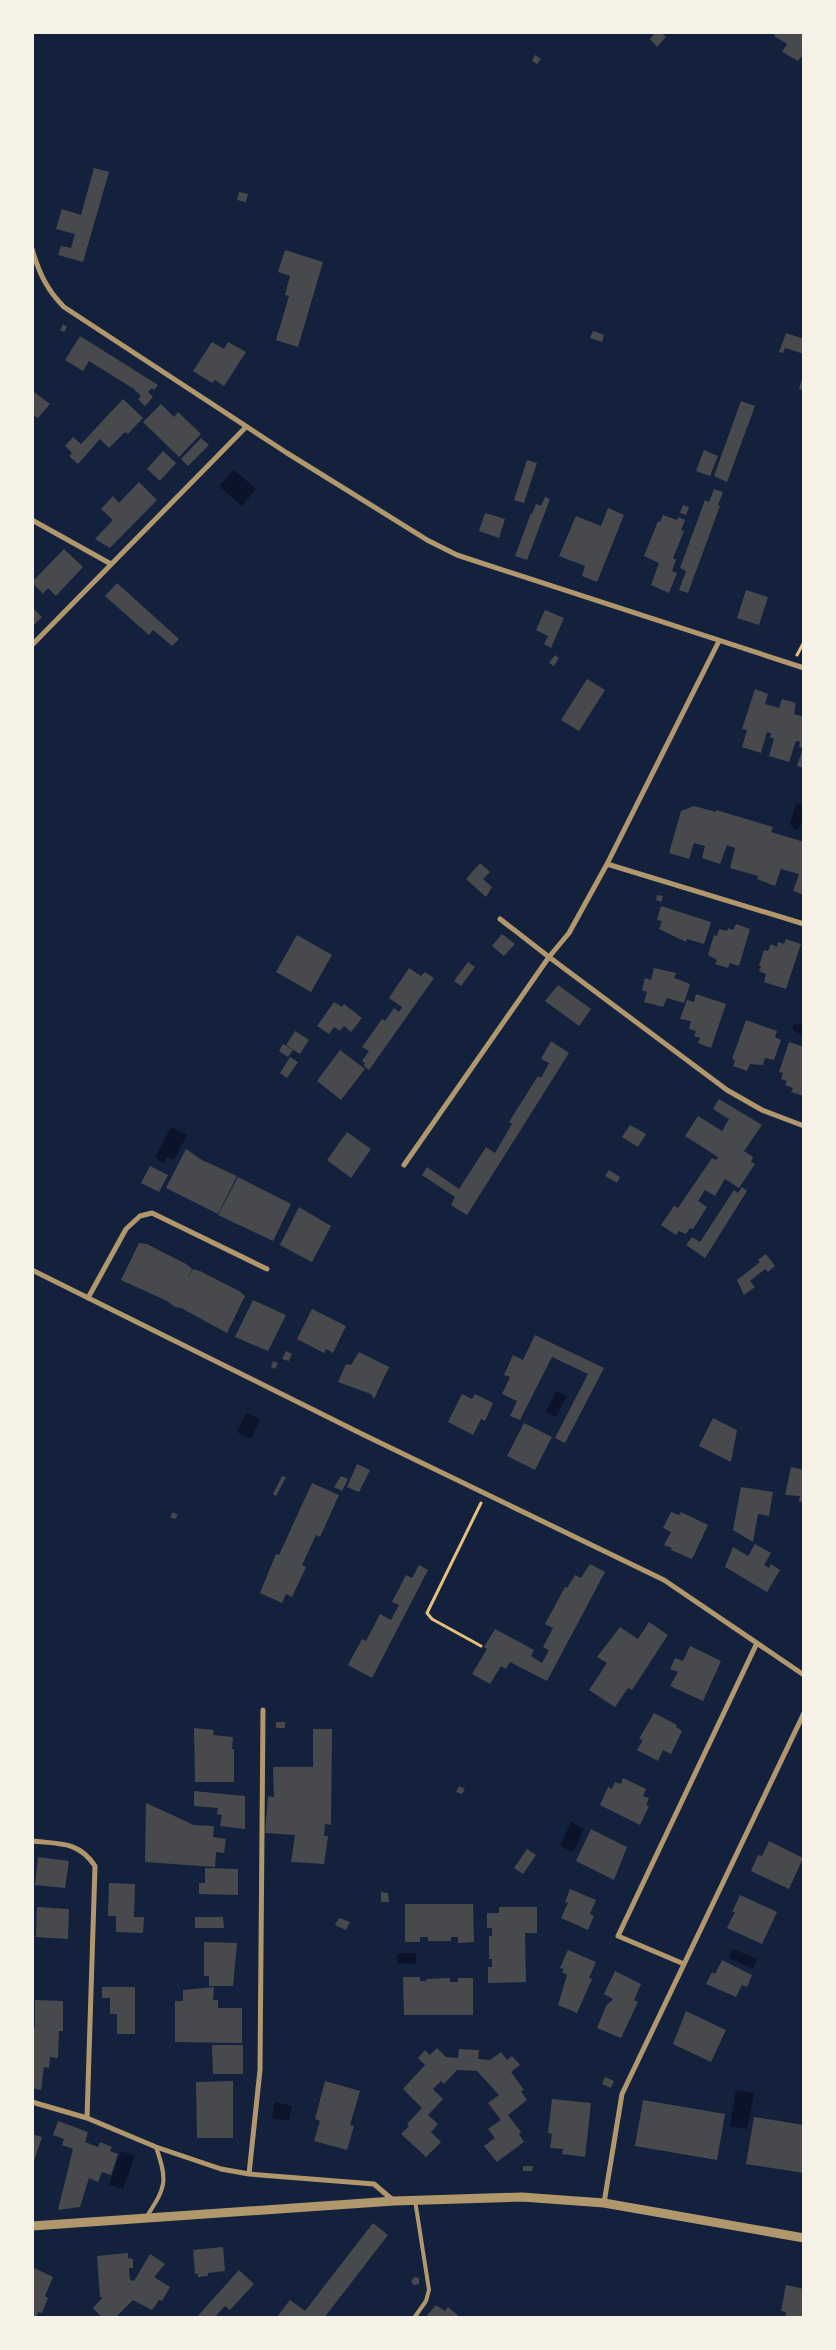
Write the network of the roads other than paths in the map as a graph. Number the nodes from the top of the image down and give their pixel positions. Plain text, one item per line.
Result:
1 (32, 249) edge
2 (246, 427) junction
3 (32, 520) edge
4 (111, 564) junction
5 (720, 641) junction
6 (32, 645) edge
7 (804, 668) edge
8 (606, 864) junction
9 (500, 918) dead end
10 (804, 924) edge
11 (549, 957) junction
12 (804, 1126) edge
13 (404, 1165) dead end
14 (267, 1268) dead end
15 (32, 1270) edge
16 (88, 1298) junction
17 (757, 1643) junction
18 (804, 1675) edge
19 (263, 1710) dead end
20 (804, 1713) edge
21 (32, 1841) edge
22 (684, 1964) junction
23 (32, 2102) edge
24 (87, 2118) junction
25 (156, 2147) junction
26 (249, 2174) junction
27 (415, 2200) junction
28 (394, 2201) junction
29 (604, 2203) junction
30 (145, 2219) junction
31 (32, 2226) edge
32 (804, 2238) edge
33 (414, 2318) edge

1 - 2 street
2 - 4 street
2 - 5 street
3 - 4 street
4 - 6 street
5 - 7 street
5 - 8 street
8 - 10 street
8 - 11 street
9 - 11 street
11 - 12 street
11 - 13 street
14 - 16 street
15 - 16 street
16 - 17 street
17 - 18 street
17 - 22 street
19 - 26 street
20 - 22 street
21 - 24 street
22 - 29 street
23 - 24 street
24 - 25 street
25 - 26 street
25 - 30 lane
26 - 28 street
27 - 28 street
27 - 29 street
27 - 33 lane
28 - 30 street
29 - 32 street
30 - 31 street

